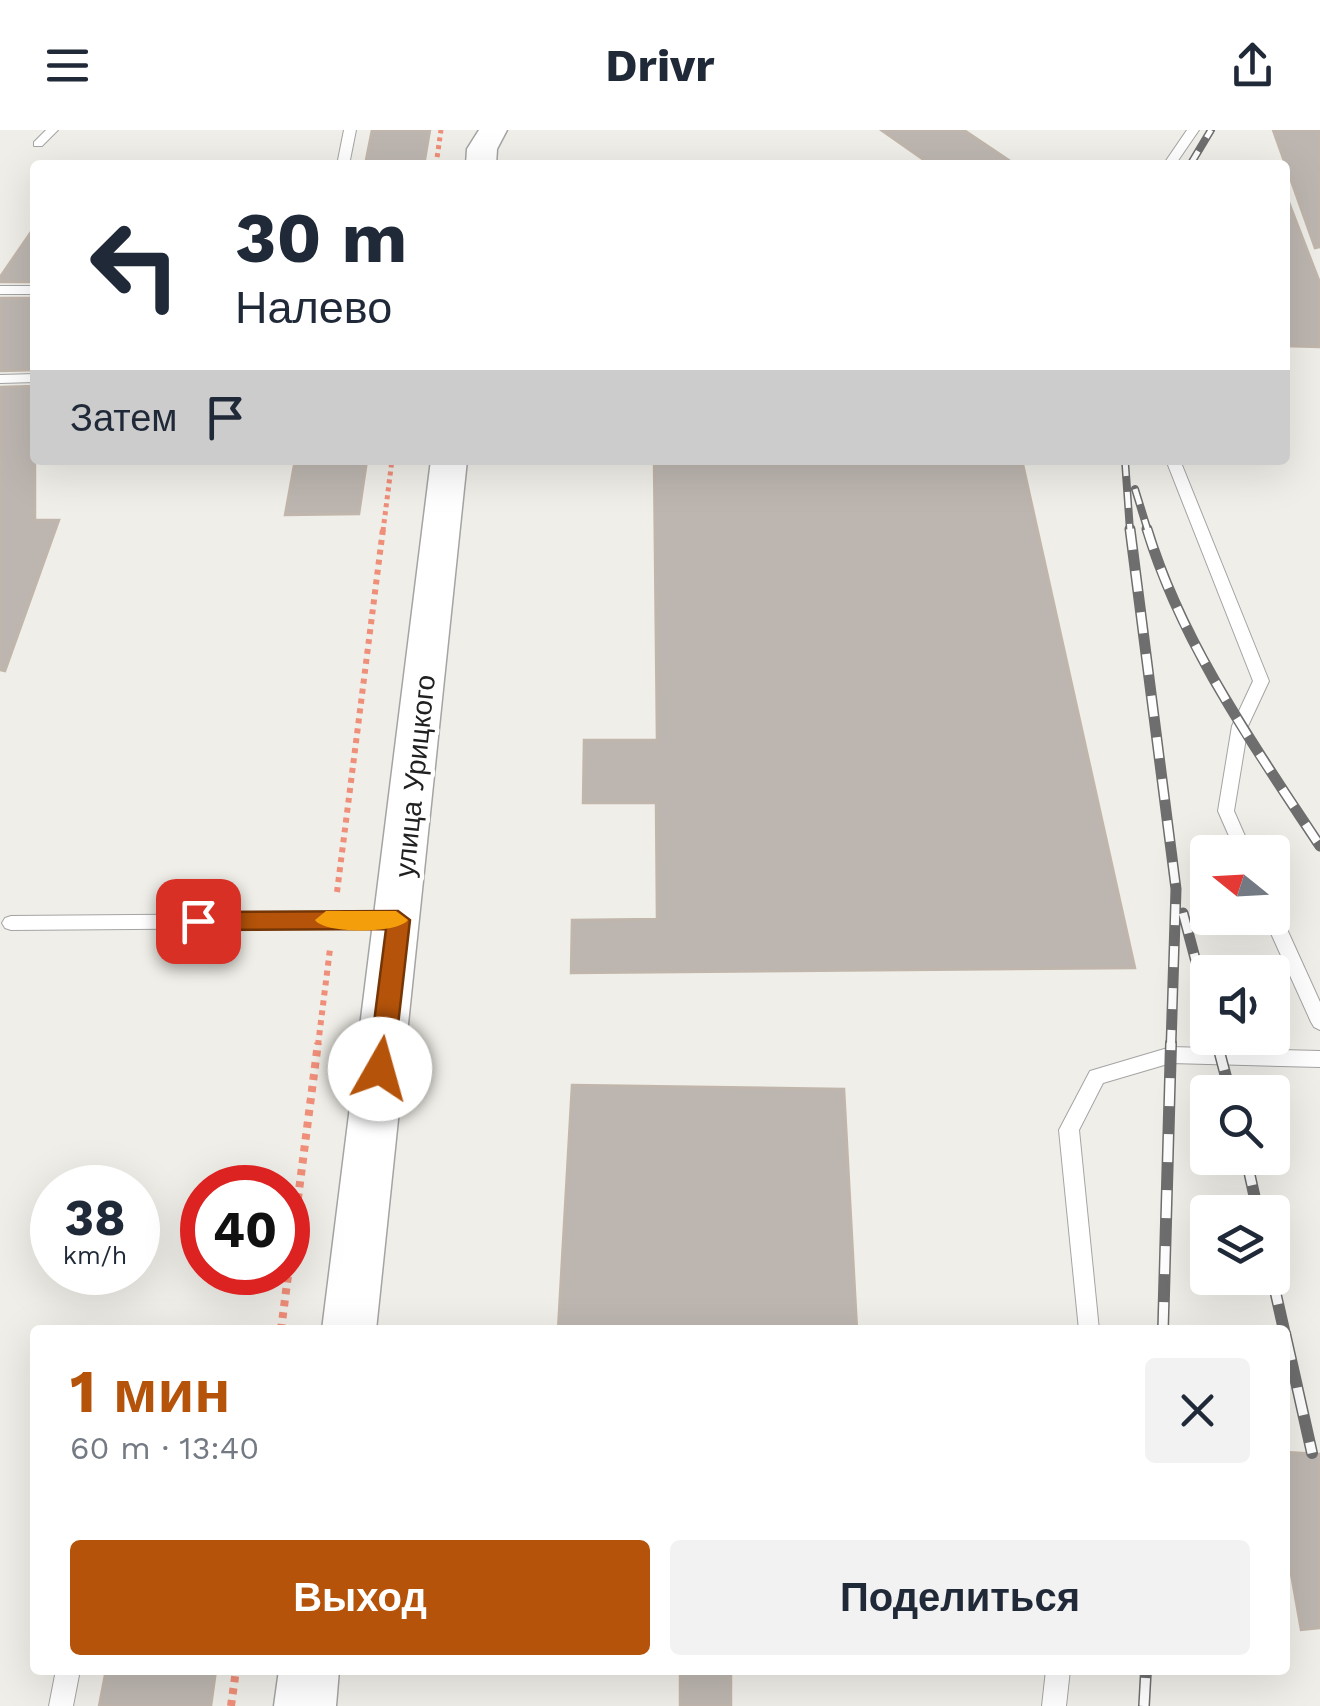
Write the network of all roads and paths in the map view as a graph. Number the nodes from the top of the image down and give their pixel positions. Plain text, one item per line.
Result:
1 (52, 130) edge
2 (350, 130) edge
3 (442, 130) edge
4 (493, 130) edge
5 (1193, 130) edge
6 (38, 144) dead end
7 (343, 160) edge
8 (437, 160) edge
9 (481, 160) edge
10 (1172, 160) edge
11 (0, 290) edge
12 (30, 290) edge
13 (30, 378) edge
14 (0, 379) edge
15 (448, 465) edge
16 (1175, 465) edge
17 (1237, 835) edge
18 (398, 920) junction
19 (12, 923) dead end
20 (1281, 935) edge
21 (1320, 1022) edge
22 (1320, 1059) edge
23 (350, 1325) edge
24 (1089, 1325) edge
25 (67, 1675) edge
26 (235, 1675) edge
27 (308, 1675) edge
28 (1057, 1675) edge
29 (61, 1706) edge
30 (231, 1706) edge
31 (304, 1706) edge
32 (1054, 1706) edge

1 - 6 lane
2 - 7 lane
3 - 8 path
4 - 9 street
5 - 10 lane
11 - 12 lane
13 - 14 lane
15 - 18 street, улица Урицкого
16 - 17 lane
18 - 19 lane
18 - 23 street, улица Урицкого
20 - 21 lane
22 - 24 lane
25 - 29 lane
26 - 30 path
27 - 31 street
28 - 32 lane

